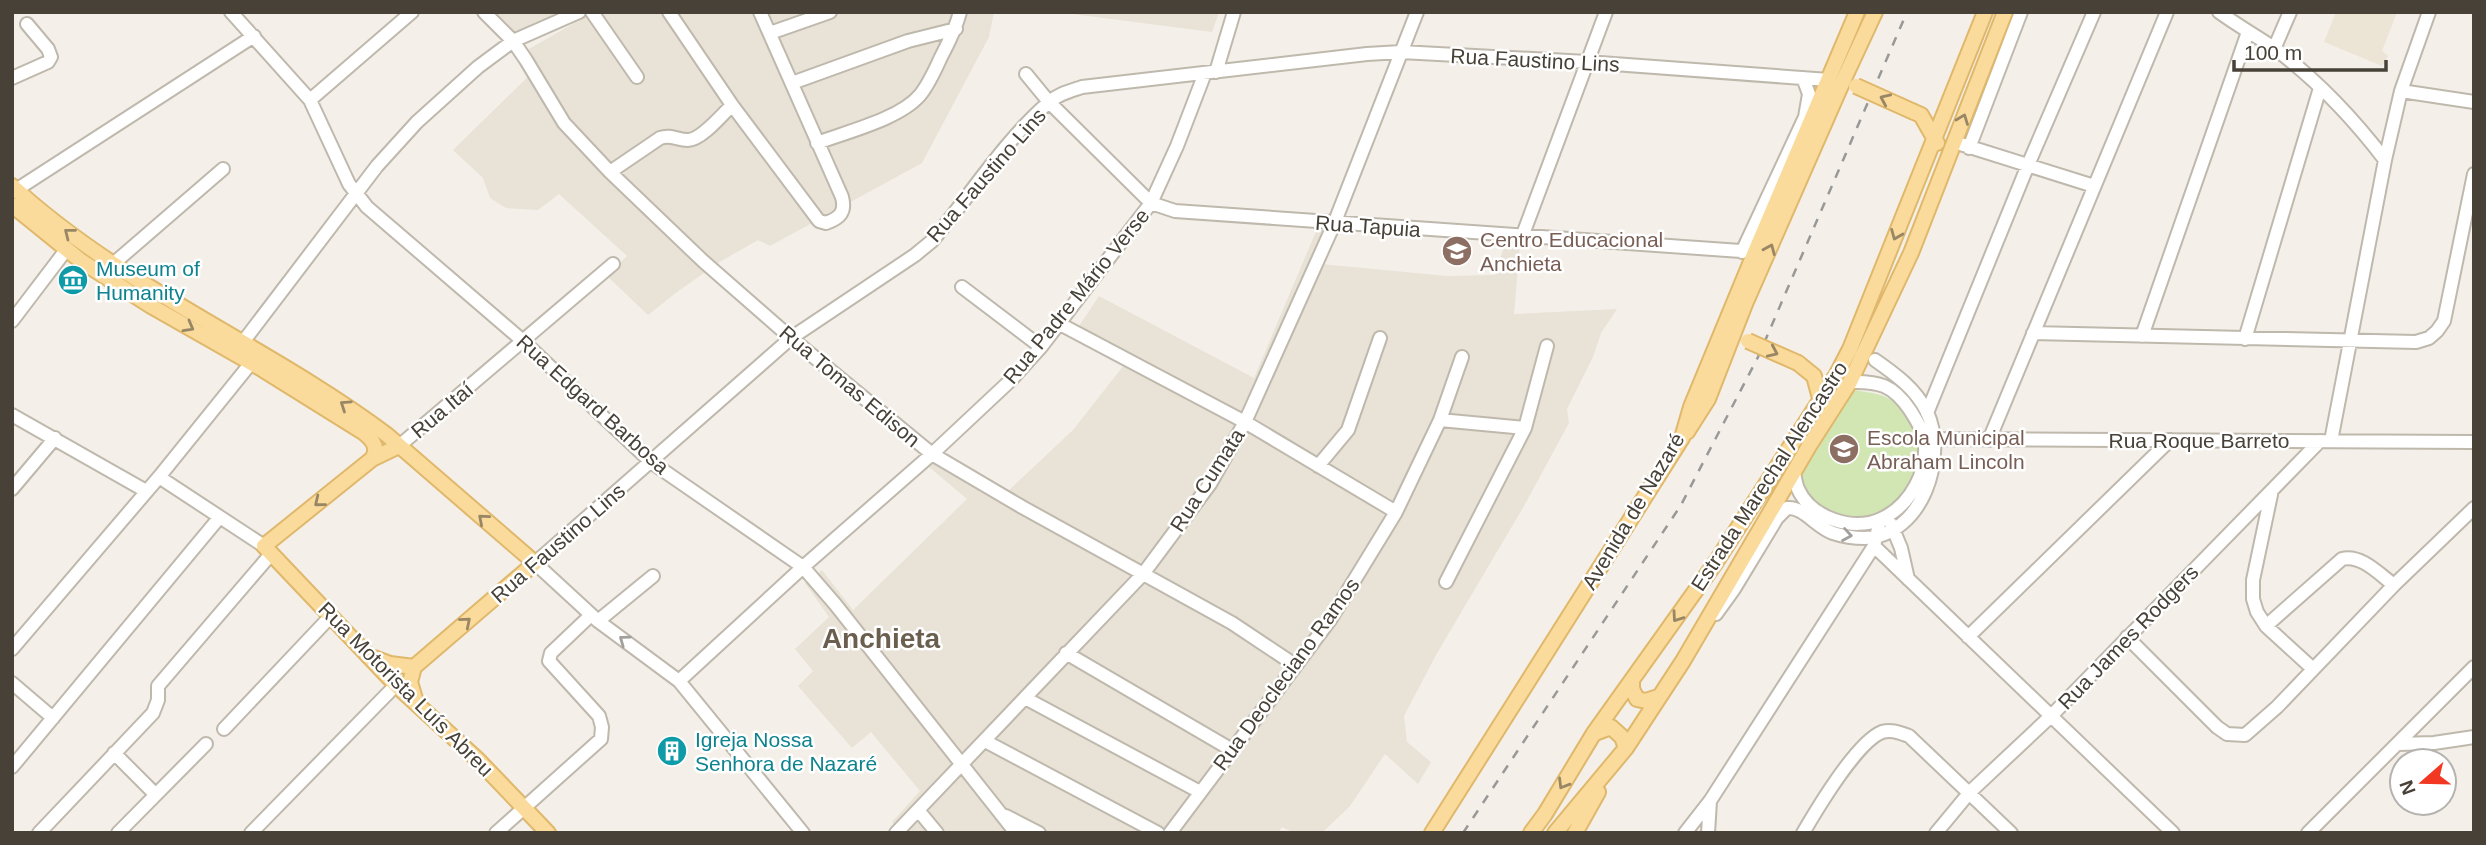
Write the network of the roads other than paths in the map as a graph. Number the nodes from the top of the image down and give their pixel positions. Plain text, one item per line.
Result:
1 (231, 12) edge
2 (412, 12) edge
3 (484, 12) edge
4 (579, 12) edge
5 (592, 12) edge
6 (669, 12) edge
7 (760, 12) edge
8 (830, 12) edge
9 (960, 12) edge
10 (1234, 12) edge
11 (1417, 12) edge
12 (1606, 12) edge
13 (1857, 12) edge
14 (1875, 12) edge
15 (1985, 12) edge
16 (2005, 12) edge
17 (2021, 12) edge
18 (2094, 12) edge
19 (2167, 12) edge
20 (2219, 12) edge
21 (2290, 12) edge
22 (2428, 12) edge
23 (27, 24) dead end
24 (956, 29) junction
25 (770, 33) junction
26 (2248, 33) junction
27 (254, 36) junction
28 (513, 41) junction
29 (2274, 49) junction
30 (1401, 52) junction
31 (1852, 60) junction
32 (1587, 62) junction
33 (1211, 73) junction
34 (1026, 74) dead end
35 (637, 77) dead end
36 (12, 78) edge
37 (1804, 78) junction
38 (792, 83) junction
39 (1855, 85) junction
40 (1834, 86) junction
41 (2320, 88) junction
42 (2401, 91) junction
43 (310, 100) junction
44 (1049, 102) junction
45 (2474, 102) edge
46 (732, 106) junction
47 (1949, 107) junction
48 (1918, 113) junction
49 (1935, 138) junction
50 (1954, 142) junction
51 (817, 144) junction
52 (1969, 148) junction
53 (2385, 160) junction
54 (2028, 165) junction
55 (223, 169) dead end
56 (610, 172) junction
57 (2474, 174) edge
58 (1939, 183) junction
59 (2094, 186) junction
60 (14, 188) edge
61 (356, 194) junction
62 (1152, 203) junction
63 (12, 205) edge
64 (1334, 224) junction
65 (1522, 237) junction
66 (66, 250) junction
67 (1748, 252) junction
68 (113, 264) junction
69 (613, 264) dead end
70 (962, 287) dead end
71 (1736, 299) junction
72 (12, 321) edge
73 (1738, 321) junction
74 (1058, 323) junction
75 (1874, 333) junction
76 (2034, 333) junction
77 (2142, 336) junction
78 (791, 338) junction
79 (1380, 338) dead end
80 (2245, 339) junction
81 (523, 341) junction
82 (1747, 341) junction
83 (243, 342) junction
84 (2352, 342) junction
85 (1547, 346) dead end
86 (1041, 347) junction
87 (1725, 356) junction
88 (1462, 357) dead end
89 (1875, 360) junction
90 (251, 363) junction
91 (1850, 383) junction
92 (1883, 384) junction
93 (1821, 402) junction
94 (1927, 413) junction
95 (12, 415) edge
96 (1440, 420) junction
97 (1245, 422) junction
98 (1525, 428) junction
99 (55, 438) junction
100 (1682, 438) junction
101 (1929, 439) junction
102 (1989, 440) junction
103 (2170, 440) junction
104 (2326, 441) junction
105 (2474, 442) edge
106 (399, 446) junction
107 (932, 454) junction
108 (372, 459) junction
109 (651, 462) junction
110 (1318, 466) junction
111 (1794, 473) junction
112 (159, 477) junction
113 (12, 489) edge
114 (2272, 489) junction
115 (146, 491) junction
116 (2474, 508) edge
117 (1396, 512) junction
118 (219, 518) junction
119 (1884, 518) junction
120 (1893, 528) junction
121 (1876, 541) junction
122 (267, 550) junction
123 (535, 563) junction
124 (803, 567) junction
125 (1143, 573) junction
126 (653, 576) dead end
127 (1908, 580) junction
128 (1446, 582) dead end
129 (2394, 585) junction
130 (331, 615) junction
131 (594, 618) junction
132 (2266, 626) junction
133 (1702, 630) junction
134 (1968, 637) junction
135 (2127, 637) junction
136 (12, 649) edge
137 (1066, 653) junction
138 (372, 657) junction
139 (1294, 665) junction
140 (414, 667) junction
141 (2474, 667) edge
142 (2312, 668) junction
143 (679, 681) junction
144 (1632, 681) junction
145 (12, 683) edge
146 (396, 685) junction
147 (1658, 697) junction
148 (1025, 698) junction
149 (416, 702) junction
150 (2051, 716) junction
151 (53, 718) junction
152 (223, 729) dead end
153 (1594, 733) junction
154 (2474, 737) edge
155 (985, 741) junction
156 (206, 744) dead end
157 (2398, 744) junction
158 (1626, 748) junction
159 (1232, 750) junction
160 (114, 753) junction
161 (961, 766) junction
162 (12, 767) edge
163 (1608, 771) junction
164 (1200, 792) junction
165 (1970, 792) junction
166 (155, 794) junction
167 (1710, 801) junction
168 (525, 808) junction
169 (918, 810) junction
170 (999, 813) junction
171 (39, 833) edge
172 (118, 833) edge
173 (251, 833) edge
174 (496, 833) edge
175 (548, 833) edge
176 (803, 833) edge
177 (897, 833) edge
178 (937, 833) edge
179 (1016, 833) edge
180 (1039, 833) edge
181 (1158, 833) edge
182 (1170, 833) edge
183 (1432, 833) edge
184 (1531, 833) edge
185 (1555, 833) edge
186 (1574, 833) edge
187 (1685, 833) edge
188 (1708, 833) edge
189 (1803, 833) edge
190 (1936, 833) edge
191 (2011, 833) edge
192 (2173, 833) edge
193 (2308, 833) edge

1 - 27 street, Rua Edgard Barbosa
2 - 43 street
3 - 28 street, Rua Tomas Edison
4 - 28 street
5 - 35 street
6 - 46 street
7 - 25 street
8 - 25 street
9 - 24 street
10 - 33 street, Rua Padre Mário Verse
11 - 30 street, Rua Cumata
12 - 32 street
13 - 40 main road
14 - 31 main road
15 - 47 main road, Estrada Marechal Alencastro
50 -> 16 main road, Estrada Marechal Alencastro
17 - 52 street
18 - 54 street
19 - 59 street
20 - 26 street
21 - 29 street
22 - 42 street
23 - 36 street
24 - 38 street
24 - 51 street
25 - 38 street
26 - 29 street
26 - 77 street
27 - 43 street, Rua Edgard Barbosa
27 - 60 street
28 - 56 street, Rua Tomas Edison
28 - 61 street
29 - 41 street
30 - 32 street, Rua Faustino Lins
30 - 33 street, Rua Faustino Lins
30 - 64 street, Rua Cumata
31 - 39 main road
31 - 40 main road
32 - 37 street, Rua Faustino Lins
32 - 65 street
33 - 44 street, Rua Faustino Lins
33 - 62 street, Rua Padre Mário Verse
34 - 44 street
37 - 40 street, Rua Faustino Lins
37 - 67 street, Avenida de Nazaré
38 - 51 street
39 - 40 main road
48 -> 39 main road, bridge
40 - 67 main road, Avenida de Nazaré
73 -> 40 main road
41 - 53 street
41 - 80 street
42 - 45 street
42 - 53 street
43 - 61 street, Rua Edgard Barbosa
44 - 62 street
44 - 78 street, Rua Faustino Lins
46 - 51 street
46 - 56 street
47 - 48 main road
47 - 49 main road, Estrada Marechal Alencastro
48 - 49 main road
49 - 58 main road
49 -> 93 main road, Estrada Marechal Alencastro
50 - 52 street
50 - 58 main road, Estrada Marechal Alencastro
52 - 54 street
53 - 84 street
54 - 59 street
54 - 94 street
55 - 68 street
56 - 78 street, Rua Tomas Edison
57 - 84 street
58 - 75 main road, Estrada Marechal Alencastro
59 - 76 street
68 -> 60 main road
61 - 81 street, Rua Edgard Barbosa
61 - 83 street
62 - 64 street, Rua Tapuia
62 - 74 street, Rua Padre Mário Verse
63 - 66 main road
64 - 65 street, Rua Tapuia
64 - 97 street, Rua Cumata
65 - 67 street, Rua Tapuia
66 - 72 street
66 -> 90 main road
67 - 71 main road, Avenida de Nazaré
68 - 83 main road
69 - 81 street, Rua Itaí
70 - 86 street
71 - 73 main road
71 - 100 main road, Avenida de Nazaré
73 - 82 main road
73 - 87 main road
74 - 86 street, Rua Padre Mário Verse
74 - 97 street
75 - 89 street
75 - 91 main road, Estrada Marechal Alencastro
76 - 77 street
76 - 102 street
77 - 80 street
78 - 107 street, Rua Tomas Edison
78 - 109 street, Rua Faustino Lins
79 - 110 street
80 - 84 street
81 - 106 street, Rua Itaí
81 - 109 street, Rua Edgard Barbosa
82 - 87 main road
82 -> 93 main road, bridge
106 -> 83 main road
84 - 104 street
85 - 98 street
86 - 107 street, Rua Padre Mário Verse
87 - 100 main road
88 - 96 street, Rua Deocleciano Ramos
89 - 92 street
89 - 94 street
90 - 108 main road
90 - 112 street
91 - 92 street
91 - 111 main road, Estrada Marechal Alencastro
92 - 101 street
93 -> 144 main road, Estrada Marechal Alencastro
94 - 101 street
95 - 99 street
96 - 98 street
96 - 117 street, Rua Deocleciano Ramos
97 - 110 street
97 - 125 street, Rua Cumata
98 - 128 street
99 - 113 street
99 - 115 street
100 - 183 main road, Avenida de Nazaré
101 - 102 street, Rua Roque Barreto
101 - 119 street
101 - 120 street
102 - 103 street, Rua Roque Barreto
103 - 104 street, Rua Roque Barreto
103 - 134 street
104 - 105 street, Rua Roque Barreto
104 - 114 street, Rua James Rodgers
106 - 108 main road, Rua Itaí
123 -> 106 main road
107 - 124 street, Rua Padre Mário Verse
107 - 125 street, Rua Tomas Edison
108 -> 122 main road, Rua Itaí
109 - 123 street, Rua Faustino Lins
109 - 124 street, Rua Edgard Barbosa
110 - 117 street
111 - 119 street
111 - 133 main road, Estrada Marechal Alencastro
112 - 115 street
112 - 118 street
114 - 132 street
114 - 135 street, Rua James Rodgers
115 - 136 street
116 - 129 street
117 - 139 street, Rua Deocleciano Ramos
118 - 122 street
118 - 151 street
119 - 120 street
119 - 121 street
120 - 121 street
120 - 127 street
121 - 127 street
133 -> 121 street, Estrada Marechal Alencastro
121 - 167 street
122 - 130 main road, Rua Motorista Luís Abreu
122 - 160 street
123 - 131 street
140 -> 123 main road, Rua Faustino Lins
124 - 143 street, Rua Padre Mário Verse
124 - 161 street, Rua Edgard Barbosa
125 - 137 street, Rua Cumata
125 - 139 street, Rua Tomas Edison
126 - 131 street
127 - 134 street
129 - 132 street
129 - 142 street
130 - 138 main road, Rua Motorista Luís Abreu
130 - 152 street
143 -> 131 street
131 - 168 street
132 - 142 street
133 - 147 main road, Estrada Marechal Alencastro
134 - 150 street
135 - 142 street
135 - 150 street, Rua James Rodgers
137 - 148 street, Rua Cumata
137 - 159 street
138 - 140 main road
138 - 146 main road, Rua Motorista Luís Abreu
139 - 159 street, Rua Deocleciano Ramos
140 - 149 main road
141 - 157 street
143 - 176 street
144 - 147 main road
144 - 153 main road, Estrada Marechal Alencastro
145 - 151 street
146 - 149 main road, Rua Motorista Luís Abreu
146 - 173 street
147 - 158 main road, Estrada Marechal Alencastro
148 - 155 street, Rua Cumata
148 - 164 street
149 - 168 main road, Rua Motorista Luís Abreu
150 - 165 street, Rua James Rodgers
150 - 192 street
151 - 162 street
153 - 158 main road
153 -> 184 main road, Estrada Marechal Alencastro
154 - 157 street
155 - 161 street, Rua Cumata
155 - 181 street
156 - 166 street
157 - 193 street
158 - 163 main road, Estrada Marechal Alencastro
159 - 164 street, Rua Deocleciano Ramos
160 - 166 street
160 - 171 street
161 - 169 street, Rua Cumata
161 - 170 street, Rua Edgard Barbosa
163 - 185 main road, Estrada Marechal Alencastro
163 - 186 main road
164 - 182 street, Rua Deocleciano Ramos
165 - 189 street
165 - 190 street, Rua James Rodgers
165 - 191 street
166 - 172 street
167 - 187 street
167 - 188 street
168 - 174 street
168 - 175 main road, Rua Motorista Luís Abreu
169 - 177 street, Rua Cumata
169 - 178 street
170 - 179 street, Rua Edgard Barbosa
170 - 180 street

